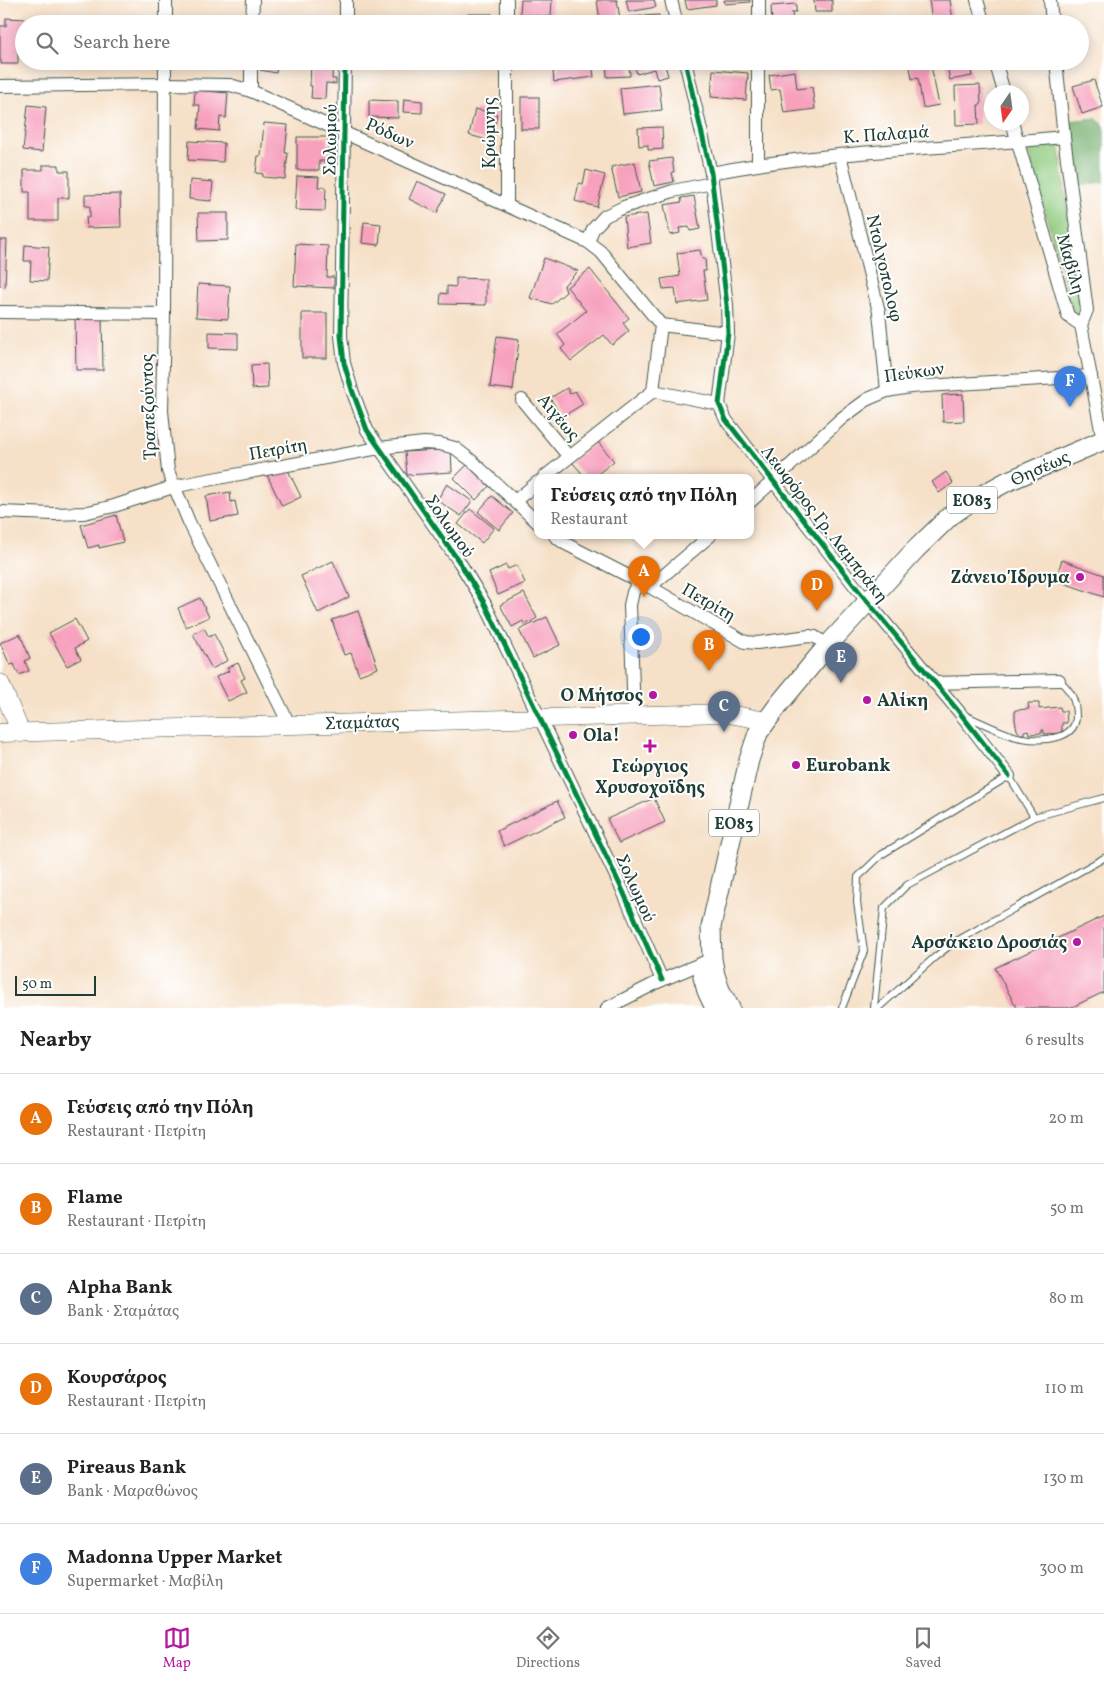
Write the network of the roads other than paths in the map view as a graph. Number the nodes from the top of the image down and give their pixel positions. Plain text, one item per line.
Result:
1 (166, 0) edge
2 (252, 0) edge
3 (346, 0) edge
4 (507, 0) edge
5 (671, 0) edge
6 (759, 0) edge
7 (978, 0) edge
8 (1050, 0) edge
9 (166, 15) edge
10 (252, 15) edge
11 (346, 15) edge
12 (507, 15) edge
13 (675, 15) edge
14 (758, 15) edge
15 (982, 15) edge
16 (1051, 15) edge
17 (165, 70) edge
18 (252, 70) edge
19 (345, 70) edge
20 (507, 70) edge
21 (687, 70) edge
22 (758, 70) edge
23 (998, 70) edge
24 (1057, 70) edge
25 (165, 84) junction
26 (1002, 85) edge
27 (0, 86) edge
28 (251, 91) junction
29 (1014, 130) edge
30 (344, 132) junction
31 (1064, 137) junction
32 (1018, 142) junction
33 (840, 155) junction
34 (758, 164) junction
35 (711, 178) junction
36 (507, 205) junction
37 (588, 242) junction
38 (0, 312) edge
39 (164, 314) junction
40 (661, 325) junction
41 (1081, 326) junction
42 (728, 333) junction
43 (1091, 376) junction
44 (653, 391) junction
45 (887, 391) junction
46 (522, 400) dead end
47 (719, 404) junction
48 (1103, 440) edge
49 (378, 448) junction
50 (569, 457) junction
51 (548, 474) edge
52 (774, 482) junction
53 (534, 485) edge
54 (173, 487) junction
55 (754, 499) edge
56 (515, 500) junction
57 (0, 512) edge
58 (534, 519) edge
59 (559, 539) edge
60 (706, 539) edge
61 (645, 584) junction
62 (868, 601) junction
63 (828, 645) junction
64 (1059, 680) joint
65 (0, 683) edge
66 (934, 683) junction
67 (960, 713) junction
68 (634, 715) junction
69 (769, 717) junction
70 (539, 718) junction
71 (288, 724) junction
72 (0, 733) edge
73 (21, 733) junction
74 (1009, 776) junction
75 (1104, 798) edge
76 (1034, 817) junction
77 (1104, 858) edge
78 (706, 962) junction
79 (662, 980) junction
80 (607, 1008) edge
81 (715, 1008) edge
82 (730, 1008) edge
83 (842, 1008) edge
84 (874, 1008) edge
85 (878, 1008) edge

1 - 9 street
2 - 10 street
3 - 11 street
4 - 12 street
5 - 13 street
6 - 14 street
7 - 15 street
8 - 16 street
17 - 25 street, Τραπεζούντος
18 - 28 street
19 - 30 street, Σολωμού
20 - 36 street, Κρώμνης
21 - 35 street
22 - 34 street
23 - 26 street
24 - 31 street
25 - 27 street, Ρόδων
25 - 28 street, Ρόδων
25 - 39 street, Τραπεζούντος
28 - 30 street, Ρόδων
29 - 32 street, Μαβίλη
30 - 36 street, Ρόδων
30 - 49 street, Σολωμού
31 - 32 street, Κ. Παλαμά
31 - 41 street
32 - 33 street, Κ. Παλαμά
32 - 41 street, Μαβίλη
33 - 34 street, Κ. Παλαμά
33 - 45 street, Ντολγοπολοφ
34 - 35 street, Κ. Παλαμά
35 - 37 street, Κ. Παλαμά
35 - 42 street
36 - 37 street, Ρόδων
37 - 40 street, Ρόδων
38 - 39 street
39 - 54 street, Τραπεζούντος
40 - 42 street
40 - 44 street
41 - 43 street, Μαβίλη
42 - 47 street
43 - 45 street, Πεύκων
43 - 48 street, Μαβίλη
44 - 47 street
44 - 50 street
45 - 52 street, Πεύκων
46 - 50 street, Αιγέως
47 - 52 street, Λεωφόρος Γρ. Λαμπράκη
48 - 62 main road, Θησέως / ΕΟ83
49 - 54 street, Πετρίτη
49 - 56 street, Πετρίτη
49 - 70 street, Σολωμού
50 - 51 street
52 - 55 street, Πεύκων
52 - 62 street, Λεωφόρος Γρ. Λαμπράκη
53 - 56 street
54 - 57 street, Πετρίτη
54 - 71 street, Τραπεζούντος
56 - 58 street, Πετρίτη
59 - 61 street, Πετρίτη
60 - 61 street
61 - 63 street, Πετρίτη
61 - 68 street
62 - 63 main road, ΕΟ83
62 - 66 street, Λεωφόρος Γρ. Λαμπράκη
63 - 69 main road, ΕΟ83
64 - 66 street
64 - 67 lane
65 - 73 street
66 - 67 street, Λεωφόρος Γρ. Λαμπράκη
67 - 74 street, Λεωφόρος Γρ. Λαμπράκη
68 - 69 street, Σταμάτας
68 - 70 street, Σταμάτας
69 - 78 main road, ΕΟ83
70 - 71 street, Σταμάτας
70 - 79 street, Σολωμού
71 - 73 street, Σταμάτας
72 - 73 street, Σταμάτας
74 - 76 lane
74 - 83 lane
75 - 76 lane
76 - 84 lane
77 - 85 lane
78 - 79 street
78 - 81 main road, ΕΟ83
78 - 82 main road, ΕΟ83
79 - 80 street

